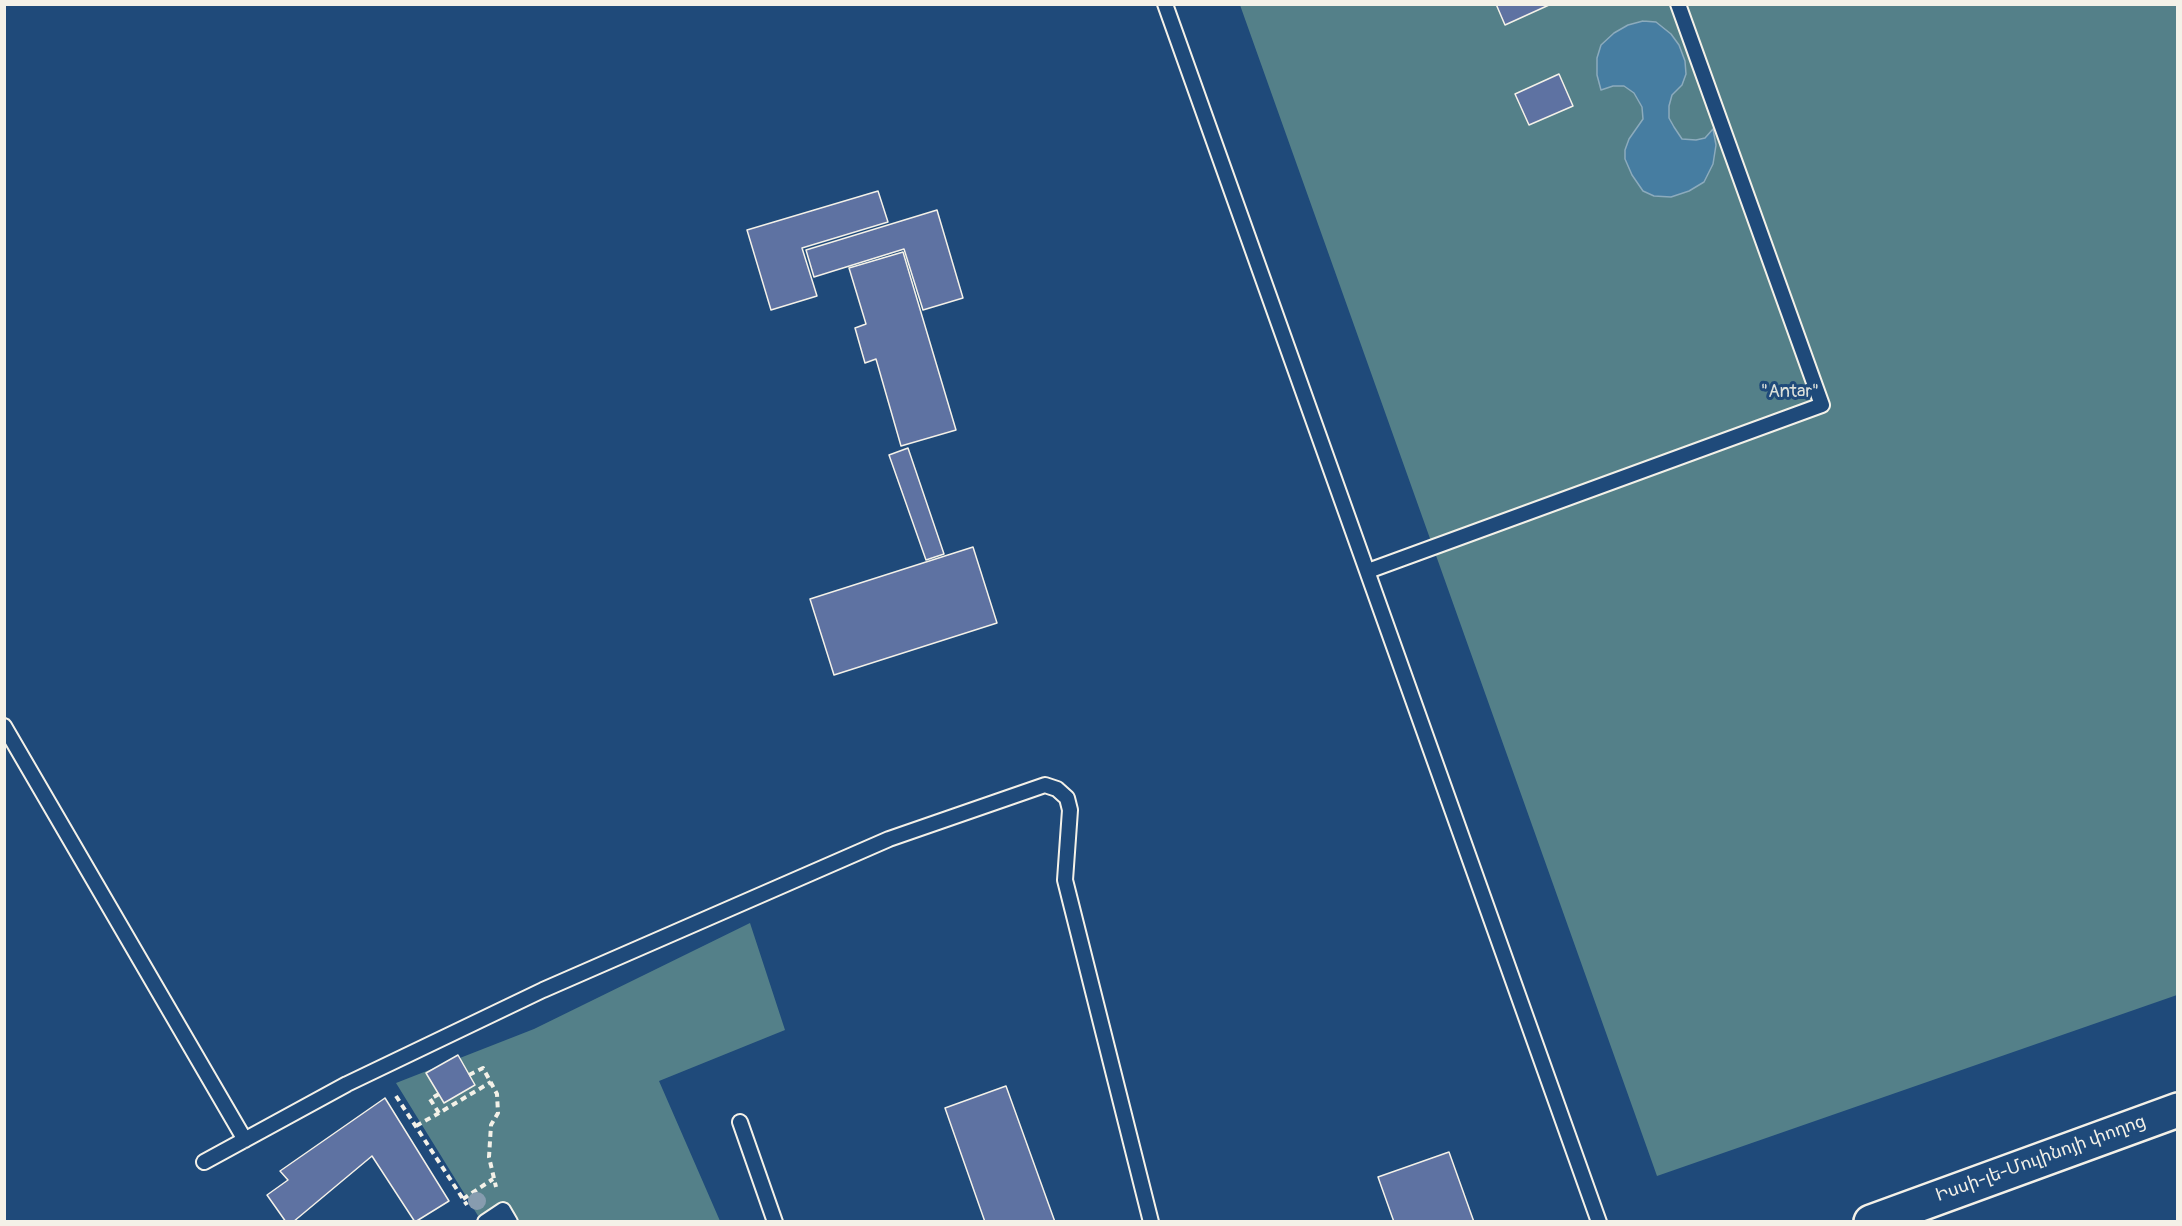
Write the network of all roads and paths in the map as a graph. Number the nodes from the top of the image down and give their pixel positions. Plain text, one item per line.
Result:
1 (1165, 4) edge
2 (1678, 4) edge
3 (1368, 572) junction
4 (4, 726) edge
5 (469, 1075) dead end
6 (491, 1082) junction
7 (439, 1094) dead end
8 (396, 1095) dead end
9 (2178, 1110) edge
10 (439, 1113) junction
11 (740, 1122) dead end
12 (416, 1126) junction
13 (245, 1140) junction
14 (204, 1162) dead end
15 (493, 1179) junction
16 (463, 1199) junction
17 (468, 1206) dead end
18 (507, 1216) edge
19 (485, 1221) edge
20 (775, 1221) edge
21 (1150, 1221) edge
22 (1599, 1221) edge
23 (1871, 1221) edge

1 - 3 lane
2 - 3 lane
3 - 22 lane
4 - 13 lane
5 - 6 path
6 - 10 path
6 - 15 path
7 - 10 path
8 - 12 path
9 - 23 street, Իսսի-լե-Մուլինոյի փողոց
10 - 12 path
11 - 20 lane
12 - 16 path
13 - 14 lane
13 - 21 lane
15 - 16 path
15 - 18 path
16 - 17 path
18 - 19 lane

